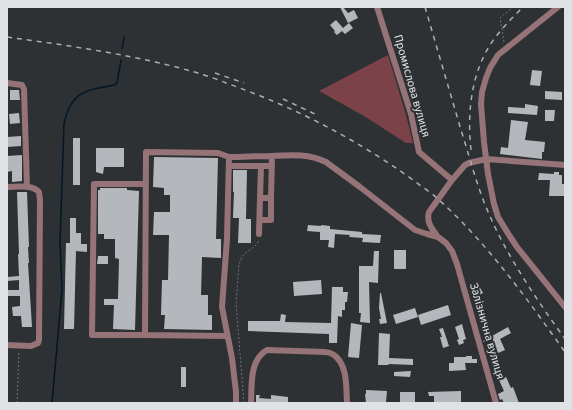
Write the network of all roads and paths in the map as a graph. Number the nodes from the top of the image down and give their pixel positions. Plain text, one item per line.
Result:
1 (377, 7) edge
2 (513, 7) edge
3 (558, 7) edge
4 (506, 49) junction
5 (7, 83) edge
6 (269, 156) junction
7 (229, 157) junction
8 (486, 159) junction
9 (565, 165) edge
10 (229, 166) junction
11 (261, 166) junction
12 (272, 166) junction
13 (452, 180) junction
14 (146, 184) junction
15 (7, 187) edge
16 (27, 187) junction
17 (260, 198) junction
18 (271, 198) junction
19 (260, 220) junction
20 (259, 234) joint
21 (438, 237) junction
22 (565, 307) edge
23 (145, 335) junction
24 (227, 336) junction
25 (7, 345) edge
26 (20, 345) junction
27 (17, 403) edge
28 (236, 403) edge
29 (244, 403) edge
30 (251, 403) edge
31 (347, 403) edge
32 (496, 403) edge

1 - 13 street, Промислова вулиця
2 - 4 path
3 - 4 street
4 - 8 street
5 - 16 street
6 - 7 street
6 - 12 street
6 - 21 street
7 - 10 street
7 - 14 street
8 - 9 street
8 - 13 street
8 - 22 street
10 - 11 street
10 - 24 street
11 - 12 street
11 - 17 street
12 - 18 street
13 - 21 street
14 - 23 street
14 - 23 street
15 - 16 street
16 - 26 street
17 - 18 street
17 - 19 street
18 - 19 street
19 - 20 street
20 - 29 path
21 - 32 street, Залізнична вулиця
23 - 24 street
24 - 28 street
25 - 26 street
26 - 27 path
30 - 31 street

